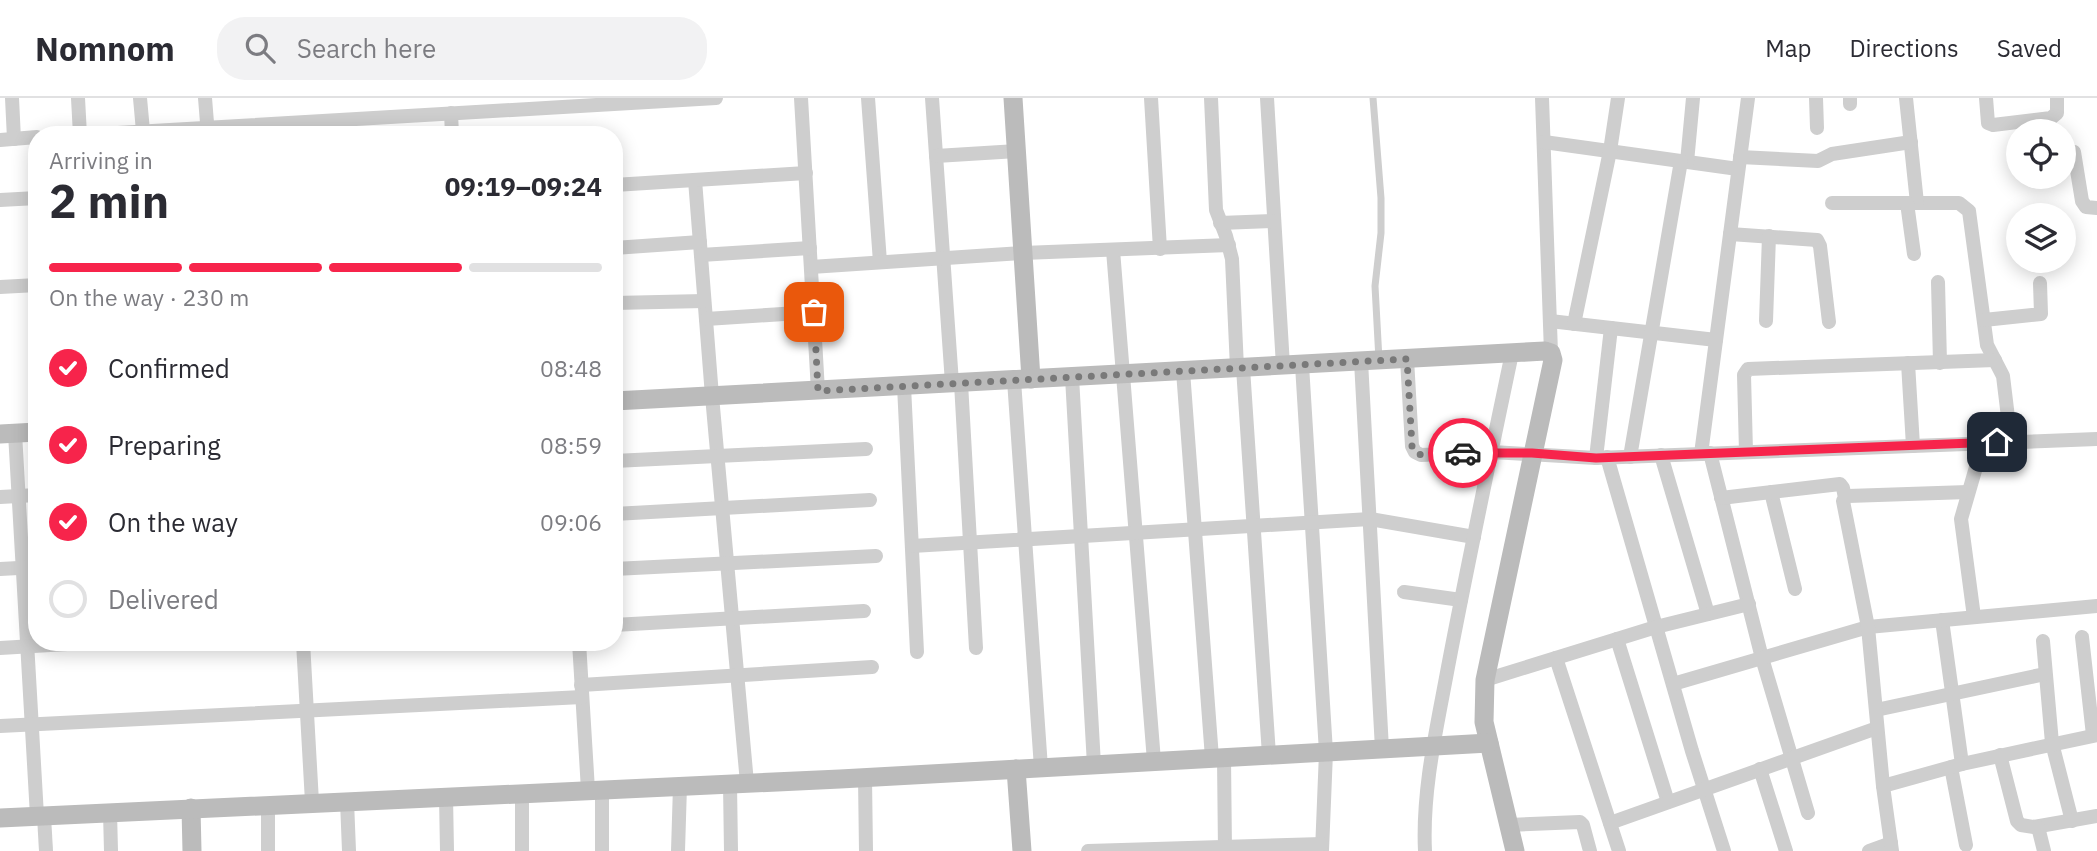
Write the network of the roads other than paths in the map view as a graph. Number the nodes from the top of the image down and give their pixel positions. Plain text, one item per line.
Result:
1 (12, 98) edge
2 (78, 98) edge
3 (140, 98) edge
4 (205, 98) edge
5 (420, 98) edge
6 (716, 98) edge
7 (802, 98) edge
8 (868, 98) edge
9 (932, 98) edge
10 (1013, 98) edge
11 (1151, 98) edge
12 (1211, 98) edge
13 (1267, 98) edge
14 (1373, 98) edge
15 (1542, 98) edge
16 (1618, 98) edge
17 (1693, 98) edge
18 (1748, 98) edge
19 (1816, 98) edge
20 (1906, 98) edge
21 (1986, 98) edge
22 (2057, 98) edge
23 (676, 99) edge
24 (616, 101) edge
25 (557, 102) edge
26 (485, 104) edge
27 (451, 113) junction
28 (421, 114) junction
29 (81, 126) edge
30 (143, 126) edge
31 (207, 126) edge
32 (270, 126) edge
33 (452, 126) edge
34 (1817, 128) dead end
35 (28, 138) edge
36 (7, 139) edge
37 (1544, 142) junction
38 (1911, 142) junction
39 (1017, 151) junction
40 (1610, 151) junction
41 (936, 156) junction
42 (1684, 162) junction
43 (1739, 163) junction
44 (2076, 164) edge
45 (806, 173) junction
46 (695, 180) junction
47 (623, 184) edge
48 (28, 199) edge
49 (0, 201) edge
50 (1832, 203) dead end
51 (1912, 203) junction
52 (2097, 208) edge
53 (1274, 220) junction
54 (1220, 223) junction
55 (1730, 234) junction
56 (1769, 236) junction
57 (1229, 245) junction
58 (623, 248) edge
59 (700, 248) junction
60 (810, 248) junction
61 (1160, 248) junction
62 (1113, 250) junction
63 (1023, 253) junction
64 (1914, 254) dead end
65 (943, 258) junction
66 (880, 262) junction
67 (811, 267) junction
68 (1938, 282) dead end
69 (2040, 283) dead end
70 (28, 286) edge
71 (0, 288) edge
72 (704, 300) junction
73 (623, 303) edge
74 (814, 312) junction
75 (706, 319) junction
76 (1984, 320) junction
77 (1550, 321) junction
78 (1766, 321) dead end
79 (1829, 322) dead end
80 (1574, 324) junction
81 (1611, 328) junction
82 (1651, 333) junction
83 (1716, 340) junction
84 (1512, 353) junction
85 (1551, 353) junction
86 (1407, 359) junction
87 (1995, 360) junction
88 (1370, 361) junction
89 (1908, 363) junction
90 (1940, 363) junction
91 (1292, 365) junction
92 (1240, 368) junction
93 (1183, 371) junction
94 (1123, 374) junction
95 (1072, 377) junction
96 (1023, 379) junction
97 (957, 383) junction
98 (904, 386) junction
99 (818, 391) junction
100 (712, 396) junction
101 (623, 401) edge
102 (28, 433) edge
103 (8, 434) edge
104 (2097, 439) edge
105 (2011, 442) junction
106 (1983, 443) junction
107 (1913, 446) junction
108 (866, 449) dead end
109 (1492, 452) junction
110 (1746, 452) junction
111 (1532, 453) junction
112 (1705, 454) junction
113 (717, 455) junction
114 (1661, 455) junction
115 (1630, 457) junction
116 (1602, 458) junction
117 (623, 460) edge
118 (1771, 492) junction
119 (1968, 492) junction
120 (19, 496) junction
121 (28, 496) edge
122 (0, 497) edge
123 (1721, 498) junction
124 (1845, 498) junction
125 (870, 500) dead end
126 (722, 508) junction
127 (623, 514) edge
128 (1370, 519) junction
129 (1312, 523) junction
130 (1253, 526) junction
131 (1195, 530) junction
132 (1135, 533) junction
133 (1081, 537) junction
134 (1474, 537) junction
135 (1025, 540) junction
136 (971, 543) junction
137 (912, 546) junction
138 (28, 554) edge
139 (876, 556) dead end
140 (727, 564) junction
141 (28, 567) edge
142 (0, 569) edge
143 (623, 569) edge
144 (1795, 589) dead end
145 (1404, 592) dead end
146 (1461, 600) junction
147 (1748, 604) junction
148 (2097, 606) edge
149 (864, 611) dead end
150 (1708, 614) junction
151 (1974, 617) junction
152 (732, 619) junction
153 (28, 620) edge
154 (1942, 620) junction
155 (623, 625) edge
156 (1656, 627) junction
157 (1868, 627) junction
158 (2082, 637) dead end
159 (1618, 639) junction
160 (2043, 641) dead end
161 (27, 647) junction
162 (0, 648) edge
163 (976, 648) dead end
164 (304, 651) edge
165 (580, 651) edge
166 (917, 652) dead end
167 (1556, 658) junction
168 (1762, 658) junction
169 (872, 667) dead end
170 (2045, 674) junction
171 (737, 675) junction
172 (1485, 680) junction
173 (1673, 684) junction
174 (582, 691) junction
175 (1951, 693) junction
176 (307, 710) junction
177 (1876, 710) junction
178 (32, 724) junction
179 (0, 726) edge
180 (1877, 728) junction
181 (2095, 735) edge
182 (1489, 743) junction
183 (2052, 743) junction
184 (1434, 746) junction
185 (1382, 749) junction
186 (1326, 752) junction
187 (1269, 755) junction
188 (2000, 755) junction
189 (1218, 758) junction
190 (1791, 758) junction
191 (1154, 761) junction
192 (1094, 765) junction
193 (1957, 766) junction
194 (1041, 768) junction
195 (1016, 769) junction
196 (1760, 769) junction
197 (865, 778) junction
198 (738, 783) junction
199 (680, 786) junction
200 (1883, 786) junction
201 (1704, 789) junction
202 (595, 790) junction
203 (522, 793) junction
204 (446, 796) junction
205 (347, 801) junction
206 (312, 802) junction
207 (1668, 802) junction
208 (268, 804) junction
209 (191, 808) junction
210 (110, 812) junction
211 (1808, 813) dead end
212 (40, 816) junction
213 (2097, 816) edge
214 (0, 818) edge
215 (2072, 821) junction
216 (1610, 823) junction
217 (1509, 825) junction
218 (2038, 827) junction
219 (1966, 845) dead end
220 (1892, 847) edge
221 (1322, 848) edge
222 (1225, 850) edge
223 (46, 851) edge
224 (111, 851) edge
225 (192, 851) edge
226 (268, 851) edge
227 (349, 851) edge
228 (447, 851) edge
229 (523, 851) edge
230 (602, 851) edge
231 (678, 851) edge
232 (731, 851) edge
233 (866, 851) edge
234 (1023, 851) edge
235 (1088, 851) edge
236 (1425, 851) edge
237 (1515, 851) edge
238 (1590, 851) edge
239 (1619, 851) edge
240 (1724, 851) edge
241 (1786, 851) edge
242 (1869, 851) edge
243 (2044, 851) edge

1 - 36 street
2 - 29 street
3 - 30 street
4 - 31 street
5 - 28 street
6 - 23 street
7 - 45 street
8 - 66 street
9 - 41 street
10 - 39 street
11 - 61 street
12 - 54 street
13 - 53 street
14 - 88 lane
15 - 37 street
16 - 40 street
17 - 42 street
18 - 43 street
19 - 34 street
20 - 38 street
21 - 22 street
23 - 24 street
24 - 25 street
25 - 26 street
26 - 27 street
27 - 28 street
27 - 33 street
28 - 32 street
35 - 36 street
37 - 40 street
37 - 77 street
38 - 43 street
38 - 51 street
39 - 41 street
39 - 63 street
40 - 42 street
40 - 80 street
41 - 65 street
42 - 43 street
42 - 82 street
43 - 55 street
44 - 52 street
45 - 46 street
45 - 60 street
46 - 47 street
46 - 59 street
48 - 49 street
50 - 51 street
51 - 64 street
51 - 76 street
53 - 54 street
53 - 91 street
54 - 57 street
55 - 56 street
55 - 83 street
56 - 78 street
56 - 79 street
57 - 61 street
57 - 92 street
58 - 59 street
59 - 60 street
59 - 72 street
60 - 67 street
61 - 62 street
62 - 63 street
62 - 94 street
63 - 65 street
63 - 96 street
65 - 66 street
65 - 97 street
66 - 67 street
67 - 74 street
68 - 90 street
69 - 76 street
70 - 71 street
72 - 73 street
72 - 75 street
74 - 75 street
74 - 99 street
75 - 100 street
76 - 87 street
77 - 80 street
77 - 85 street
80 - 81 street
81 - 82 street
81 - 116 street
82 - 83 street
82 - 115 street
83 - 112 street
84 - 85 street
84 - 86 street
84 - 109 street
85 - 111 street
86 - 88 street
86 - 109 street
87 - 90 street
87 - 105 street
88 - 91 street
88 - 128 street
89 - 90 street
89 - 107 street
89 - 110 street
91 - 92 street
91 - 129 street
92 - 93 street
92 - 130 street
93 - 94 street
93 - 131 street
94 - 95 street
94 - 132 street
95 - 96 street
95 - 133 street
96 - 97 street
96 - 135 street
97 - 98 street
97 - 136 street
98 - 99 street
98 - 137 street
99 - 100 street
100 - 101 street
100 - 113 street
102 - 103 street
103 - 120 street
104 - 105 street
105 - 106 street
106 - 107 street
106 - 119 street
107 - 110 street
108 - 113 street
109 - 111 street
109 - 134 street
110 - 112 street
111 - 116 street
111 - 172 street
112 - 114 street
112 - 123 street
113 - 117 street
113 - 126 street
114 - 115 street
114 - 150 street
115 - 116 street
116 - 156 street
118 - 123 street
118 - 124 street
118 - 144 street
119 - 124 street
119 - 151 street
120 - 121 street
120 - 122 street
120 - 138 street
123 - 147 street
124 - 157 street
125 - 126 street
126 - 127 street
126 - 140 street
128 - 129 street
128 - 134 street
128 - 185 street
129 - 130 street
129 - 186 street
130 - 131 street
130 - 187 street
131 - 132 street
131 - 189 street
132 - 133 street
132 - 191 street
133 - 135 street
133 - 192 street
134 - 146 street
135 - 136 street
135 - 194 street
136 - 137 street
136 - 163 street
137 - 166 street
139 - 140 street
140 - 143 street
140 - 152 street
141 - 142 street
145 - 146 street
146 - 184 street
147 - 150 street
147 - 168 street
148 - 151 street
149 - 152 street
150 - 156 street
151 - 154 street
152 - 155 street
152 - 171 street
153 - 161 street
154 - 157 street
154 - 175 street
156 - 159 street
156 - 173 street
157 - 168 street
157 - 177 street
158 - 181 street
159 - 167 street
159 - 207 street
160 - 170 street
161 - 162 street
161 - 178 street
164 - 176 street
165 - 174 street
167 - 172 street
167 - 216 street
168 - 173 street
168 - 190 street
169 - 171 street
170 - 175 street
170 - 183 street
171 - 174 street
171 - 198 street
172 - 182 street
173 - 201 street
174 - 176 street
174 - 202 street
175 - 177 street
175 - 193 street
176 - 178 street
176 - 206 street
177 - 180 street
178 - 179 street
178 - 212 street
180 - 190 street
180 - 200 street
181 - 183 street
182 - 184 street
182 - 217 street
183 - 188 street
183 - 215 street
184 - 185 street
184 - 236 street
185 - 186 street
186 - 187 street
186 - 221 street
187 - 189 street
188 - 193 street
188 - 218 street
189 - 191 street
189 - 222 street
190 - 196 street
190 - 211 street
191 - 192 street
192 - 194 street
193 - 200 street
193 - 219 street
194 - 195 street
195 - 197 street
195 - 234 street
196 - 201 street
196 - 241 street
197 - 198 street
197 - 233 street
198 - 199 street
198 - 232 street
199 - 202 street
199 - 231 street
200 - 220 street
201 - 207 street
201 - 240 street
202 - 203 street
202 - 230 street
203 - 204 street
203 - 229 street
204 - 205 street
204 - 228 street
205 - 206 street
205 - 227 street
206 - 208 street
207 - 216 street
208 - 209 street
208 - 226 street
209 - 210 street
209 - 225 street
210 - 212 street
210 - 224 street
212 - 214 street
212 - 223 street
213 - 215 street
215 - 218 street
216 - 239 street
217 - 237 street
217 - 238 street
218 - 243 street
220 - 242 street
221 - 222 street
222 - 235 street

